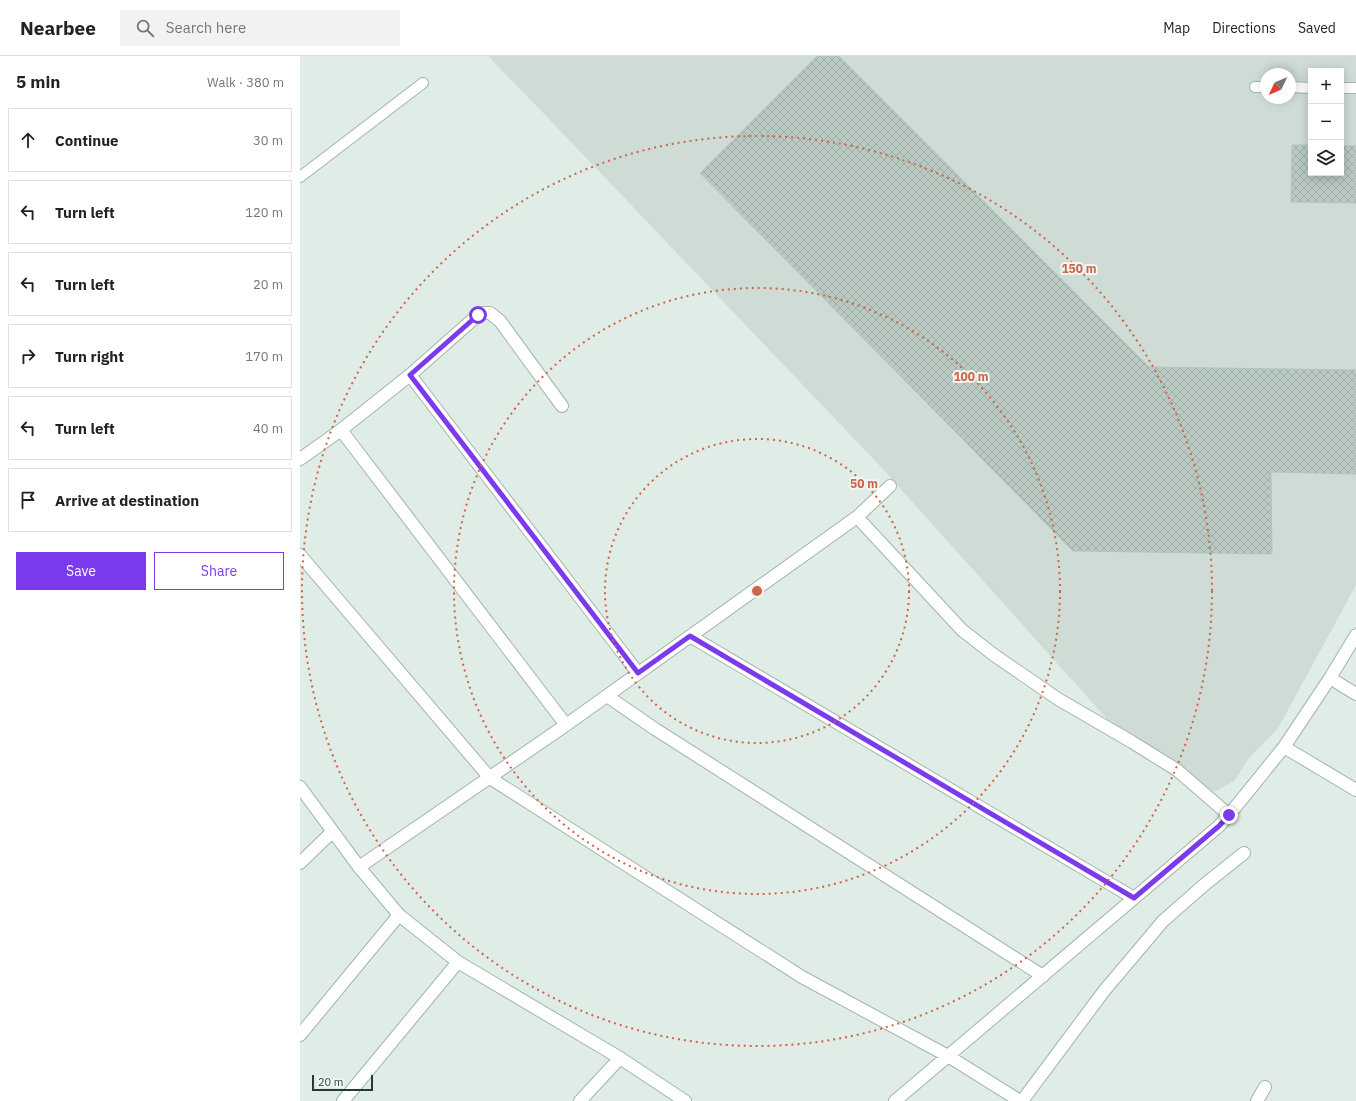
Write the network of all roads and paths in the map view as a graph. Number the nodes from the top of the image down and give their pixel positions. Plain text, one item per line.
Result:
1 (423, 83) dead end
2 (1255, 87) dead end
3 (1260, 87) edge
4 (1296, 87) edge
5 (1308, 88) edge
6 (1344, 88) edge
7 (1356, 88) edge
8 (300, 177) edge
9 (410, 375) junction
10 (562, 406) dead end
11 (341, 430) junction
12 (300, 459) edge
13 (890, 486) dead end
14 (857, 517) junction
15 (300, 555) edge
16 (1356, 635) edge
17 (690, 636) junction
18 (638, 673) junction
19 (1330, 678) junction
20 (1356, 694) edge
21 (607, 696) junction
22 (566, 725) junction
23 (1284, 747) junction
24 (490, 778) junction
25 (300, 788) edge
26 (1356, 790) edge
27 (1229, 815) junction
28 (332, 832) junction
29 (1244, 853) dead end
30 (300, 863) edge
31 (359, 867) junction
32 (1134, 898) junction
33 (399, 915) junction
34 (458, 962) junction
35 (1043, 976) junction
36 (300, 1035) edge
37 (948, 1056) junction
38 (620, 1058) junction
39 (1265, 1087) dead end
40 (343, 1101) edge
41 (580, 1101) edge
42 (685, 1101) edge
43 (895, 1101) edge
44 (1021, 1101) edge
45 (1257, 1101) edge

1 - 8 lane
2 - 3 lane
4 - 5 lane
6 - 7 lane
9 - 10 street
9 - 11 street
9 - 18 street
11 - 12 street
11 - 22 street
13 - 14 street
14 - 17 street
14 - 27 street
15 - 24 street
16 - 19 street
17 - 18 street
17 - 32 street
18 - 21 street
19 - 20 street
19 - 23 street
21 - 22 street
21 - 35 street
22 - 24 street
23 - 26 street
23 - 27 street
24 - 31 street
24 - 37 street
25 - 28 street
27 - 32 street
28 - 30 street
28 - 31 street
29 - 44 street
31 - 33 street
32 - 35 street
33 - 34 street
33 - 36 street
34 - 38 street
34 - 40 street
35 - 37 street
37 - 43 street
37 - 44 street
38 - 41 street
38 - 42 street
39 - 45 street

